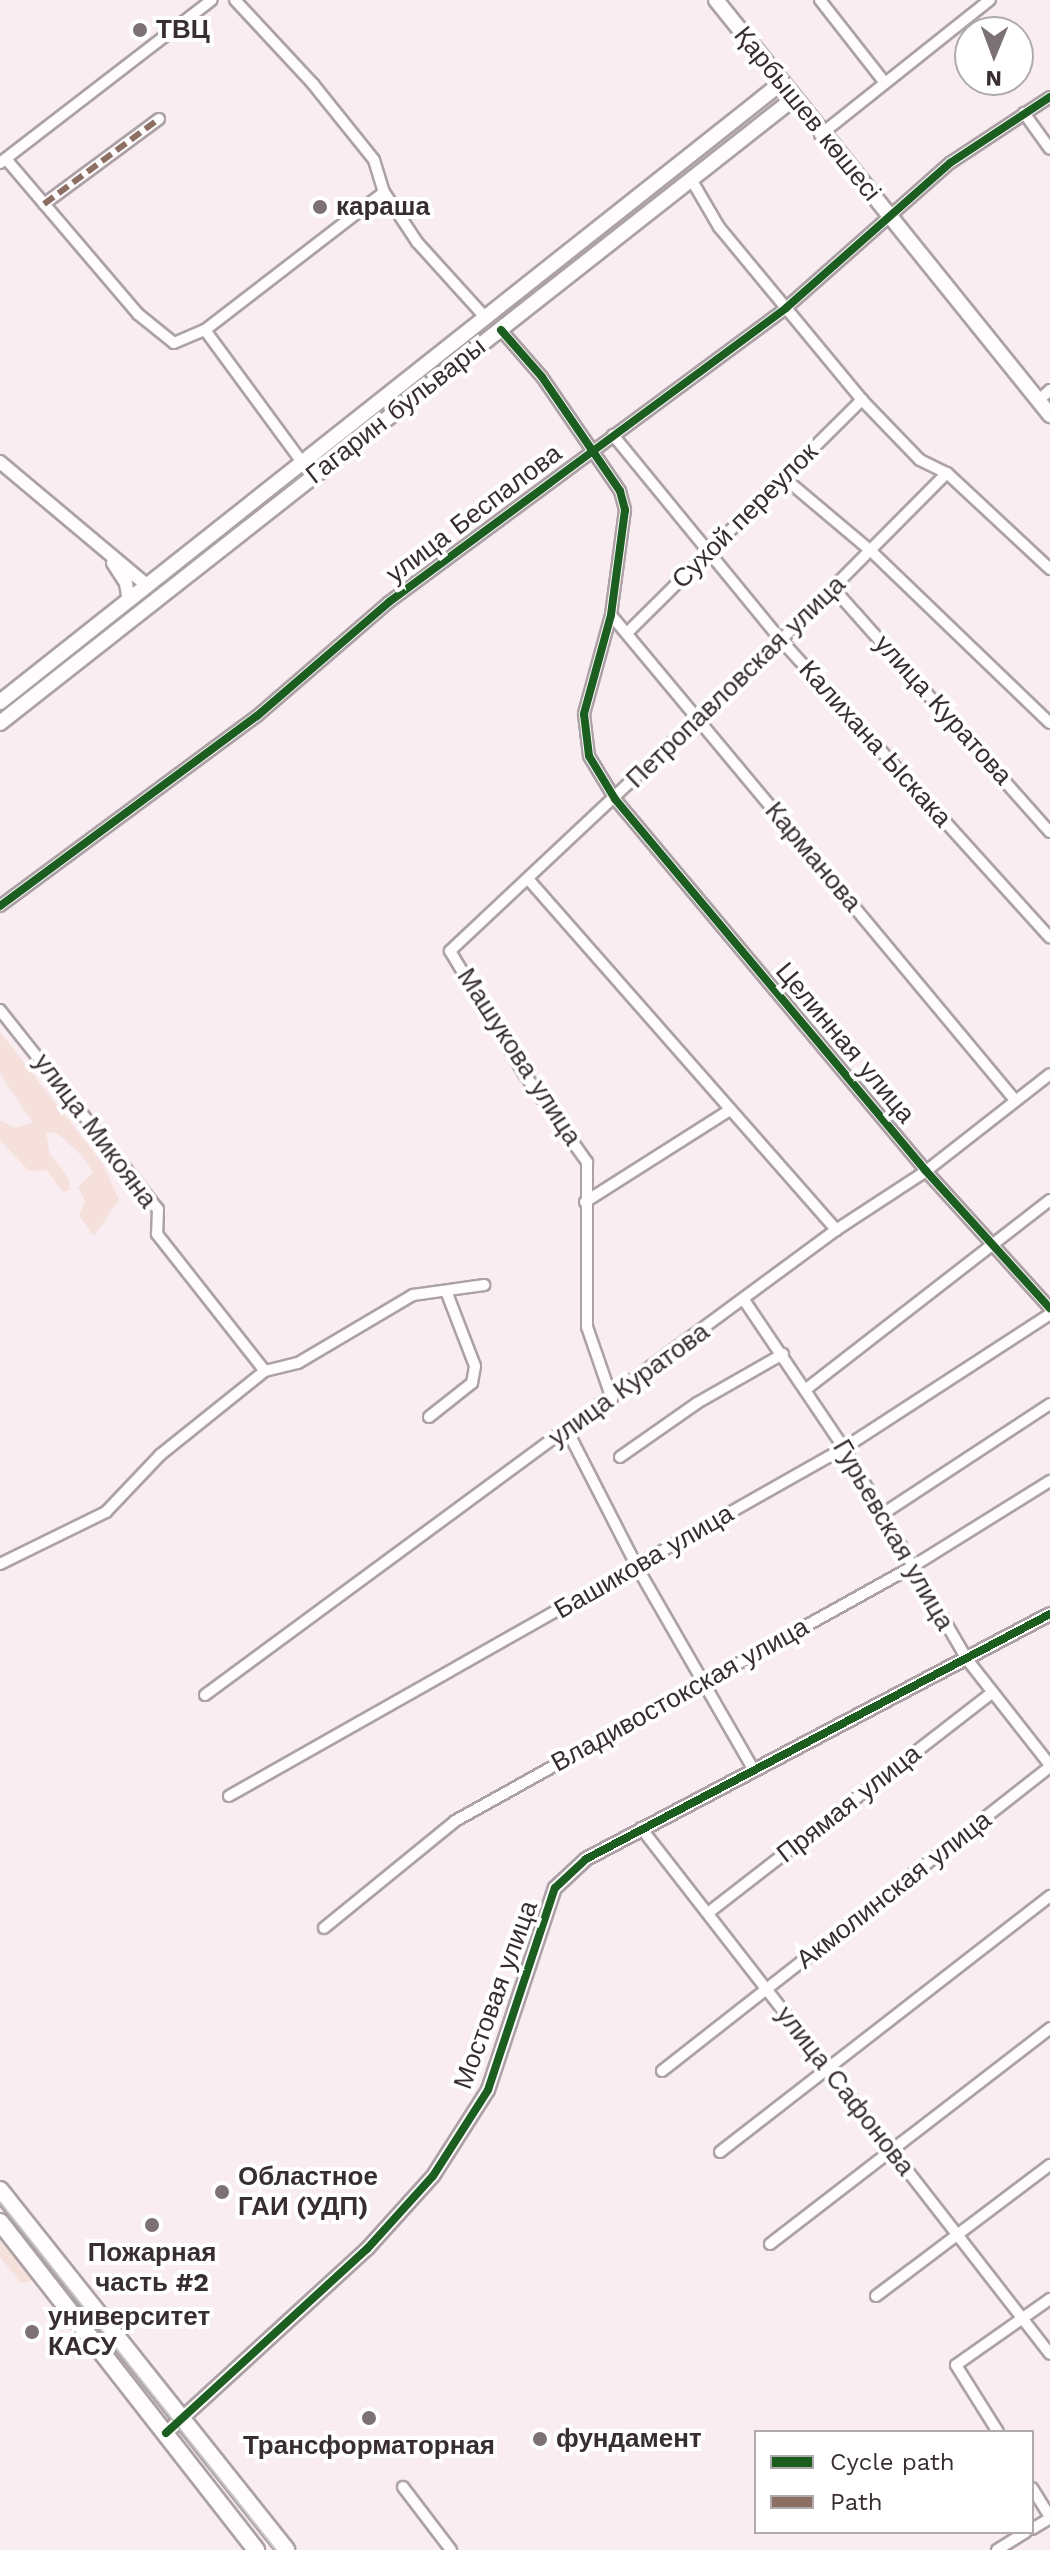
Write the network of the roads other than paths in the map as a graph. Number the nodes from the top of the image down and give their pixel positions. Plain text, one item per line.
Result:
1 (212, 0) edge
2 (235, 0) edge
3 (716, 0) edge
4 (820, 0) edge
5 (990, 0) edge
6 (885, 83) junction
7 (780, 84) junction
8 (1050, 97) edge
9 (792, 100) junction
10 (1024, 113) junction
11 (159, 119) dead end
12 (820, 135) junction
13 (1050, 149) edge
14 (3, 161) edge
15 (691, 179) junction
16 (384, 192) junction
17 (44, 204) junction
18 (888, 215) junction
19 (786, 308) junction
20 (486, 318) junction
21 (205, 330) junction
22 (501, 330) junction
23 (1050, 390) edge
24 (862, 400) junction
25 (1038, 401) junction
26 (1050, 415) edge
27 (613, 435) junction
28 (592, 451) junction
29 (0, 462) edge
30 (302, 462) junction
31 (947, 473) junction
32 (783, 477) junction
33 (871, 551) junction
34 (108, 553) junction
35 (707, 554) junction
36 (1050, 569) edge
37 (834, 589) junction
38 (154, 591) junction
39 (129, 601) junction
40 (611, 615) junction
41 (628, 632) junction
42 (781, 640) junction
43 (0, 702) edge
44 (699, 719) junction
45 (0, 723) edge
46 (1050, 723) edge
47 (615, 799) junction
48 (1050, 832) edge
49 (529, 880) junction
50 (0, 906) edge
51 (1050, 938) edge
52 (450, 951) joint
53 (0, 1010) edge
54 (1050, 1074) edge
55 (1015, 1100) junction
56 (730, 1110) junction
57 (926, 1171) junction
58 (1050, 1200) edge
59 (585, 1202) junction
60 (836, 1230) junction
61 (993, 1247) junction
62 (484, 1285) dead end
63 (446, 1291) junction
64 (744, 1300) junction
65 (1050, 1308) edge
66 (1050, 1314) edge
67 (783, 1354) junction
68 (265, 1371) junction
69 (805, 1390) junction
70 (612, 1399) junction
71 (1050, 1404) edge
72 (429, 1417) dead end
73 (567, 1430) junction
74 (844, 1448) junction
75 (620, 1457) dead end
76 (1050, 1481) edge
77 (881, 1515) junction
78 (0, 1564) edge
79 (637, 1567) junction
80 (910, 1568) junction
81 (1050, 1614) edge
82 (966, 1658) junction
83 (701, 1682) junction
84 (990, 1694) junction
85 (205, 1695) dead end
86 (1050, 1766) edge
87 (753, 1769) junction
88 (229, 1796) dead end
89 (641, 1828) junction
90 (1050, 1896) edge
91 (708, 1913) junction
92 (324, 1928) dead end
93 (767, 1990) junction
94 (1050, 2028) edge
95 (827, 2068) junction
96 (662, 2071) dead end
97 (892, 2151) junction
98 (720, 2152) dead end
99 (1050, 2165) edge
100 (0, 2190) edge
101 (0, 2222) edge
102 (957, 2236) junction
103 (770, 2244) dead end
104 (876, 2296) dead end
105 (1050, 2299) edge
106 (1024, 2319) junction
107 (1050, 2354) edge
108 (182, 2419) junction
109 (997, 2430) edge
110 (166, 2433) junction
111 (403, 2487) dead end
112 (1034, 2491) edge
113 (1050, 2517) edge
114 (1023, 2534) edge
115 (256, 2550) edge
116 (286, 2550) edge
117 (451, 2550) edge
118 (997, 2550) edge

1 - 14 street
2 - 16 street
3 - 7 main road, Қарбышев көшесі
4 - 6 street
5 - 6 street
6 - 12 street
7 - 9 main road, Қарбышев көшесі
7 - 20 main road, Гагарин бульвары
8 - 10 street, улица Беспалова
9 - 12 main road, Қарбышев көшесі
9 - 15 main road, Гагарин бульвары
10 - 13 street
10 - 18 street, улица Беспалова
11 - 17 street
12 - 18 main road, Қарбышев көшесі
14 - 17 street
15 - 19 street
15 - 22 main road, Гагарин бульвары
16 - 20 street
16 - 21 street
17 - 21 street
18 - 19 street, улица Беспалова
18 - 25 main road, Қарбышев көшесі
19 - 24 street
19 - 27 street, улица Беспалова
20 - 22 main road
20 - 30 main road, Гагарин бульвары
21 - 30 street
22 - 28 street, Целинная улица
22 - 38 main road, Гагарин бульвары
23 - 25 street
24 - 31 street
24 - 32 street, Сухой переулок
25 - 26 main road, Қарбышев көшесі
27 - 28 street, улица Беспалова
27 - 35 street, Калихана Ыскака
28 - 40 street, Целинная улица
28 - 50 street, улица Беспалова
29 - 34 street
30 - 38 main road, Гагарин бульвары
31 - 33 street, Петропавловская улица
31 - 36 street
32 - 33 street
32 - 35 street, Сухой переулок
33 - 37 street, Петропавловская улица
33 - 46 street
34 - 38 street
34 - 39 street
35 - 41 street, Сухой переулок
35 - 42 street, Калихана Ыскака
37 - 42 street, Петропавловская улица
37 - 48 street, улица Куратова
38 - 39 main road, Гагарин бульвары
38 - 45 main road, Гагарин бульвары
39 - 43 main road, Гагарин бульвары
40 - 41 street, Карманова
40 - 47 street, Целинная улица
41 - 44 street, Карманова
42 - 44 street, Петропавловская улица
42 - 51 street, Калихана Ыскака
44 - 47 street, Петропавловская улица
44 - 55 street, Карманова
47 - 49 street, Петропавловская улица
47 - 57 street, Целинная улица
49 - 52 street, Петропавловская улица
49 - 56 street
52 - 59 street, Машукова улица
53 - 68 street, улица Микояна
54 - 55 street, улица Куратова
55 - 57 street, улица Куратова
56 - 59 street
56 - 60 street
57 - 60 street, улица Куратова
57 - 61 street, Целинная улица
58 - 61 street
59 - 70 street, Машукова улица
60 - 64 street, улица Куратова
61 - 65 street, Целинная улица
61 - 69 street
62 - 63 street
63 - 68 street
63 - 72 street
64 - 67 street, Гурьевская улица
64 - 70 street, улица Куратова
66 - 74 street, Башикова улица
67 - 69 street, Гурьевская улица
67 - 75 street
68 - 78 street
69 - 74 street, Гурьевская улица
70 - 73 street, улица Куратова
71 - 77 street
73 - 79 street
73 - 85 street, улица Куратова
74 - 77 street, Гурьевская улица
74 - 79 street, Башикова улица
76 - 80 street, Владивостокская улица
77 - 80 street, Гурьевская улица
79 - 83 street
79 - 88 street, Башикова улица
80 - 82 street, Гурьевская улица
80 - 83 street, Владивостокская улица
81 - 82 street, Мостовая улица
82 - 84 street, Гурьевская улица
82 - 87 street, Мостовая улица
83 - 87 street
83 - 92 street, Владивостокская улица
84 - 86 street, Гурьевская улица
84 - 91 street, Прямая улица
86 - 93 street, Акмолинская улица
87 - 89 street, Мостовая улица
89 - 91 street, улица Сафонова
89 - 108 street, Мостовая улица
90 - 95 street
91 - 93 street, улица Сафонова
93 - 95 street, улица Сафонова
93 - 96 street, Акмолинская улица
94 - 97 street
95 - 97 street, улица Сафонова
95 - 98 street
97 - 102 street, улица Сафонова
97 - 103 street
99 - 102 street
100 - 108 main road
101 - 110 main road
102 - 104 street
102 - 106 street, улица Сафонова
105 - 106 street
106 - 107 street, улица Сафонова
106 - 109 street
108 - 110 street, Мостовая улица
108 - 116 main road
110 - 115 main road
111 - 117 street
112 - 113 street
114 - 118 street

